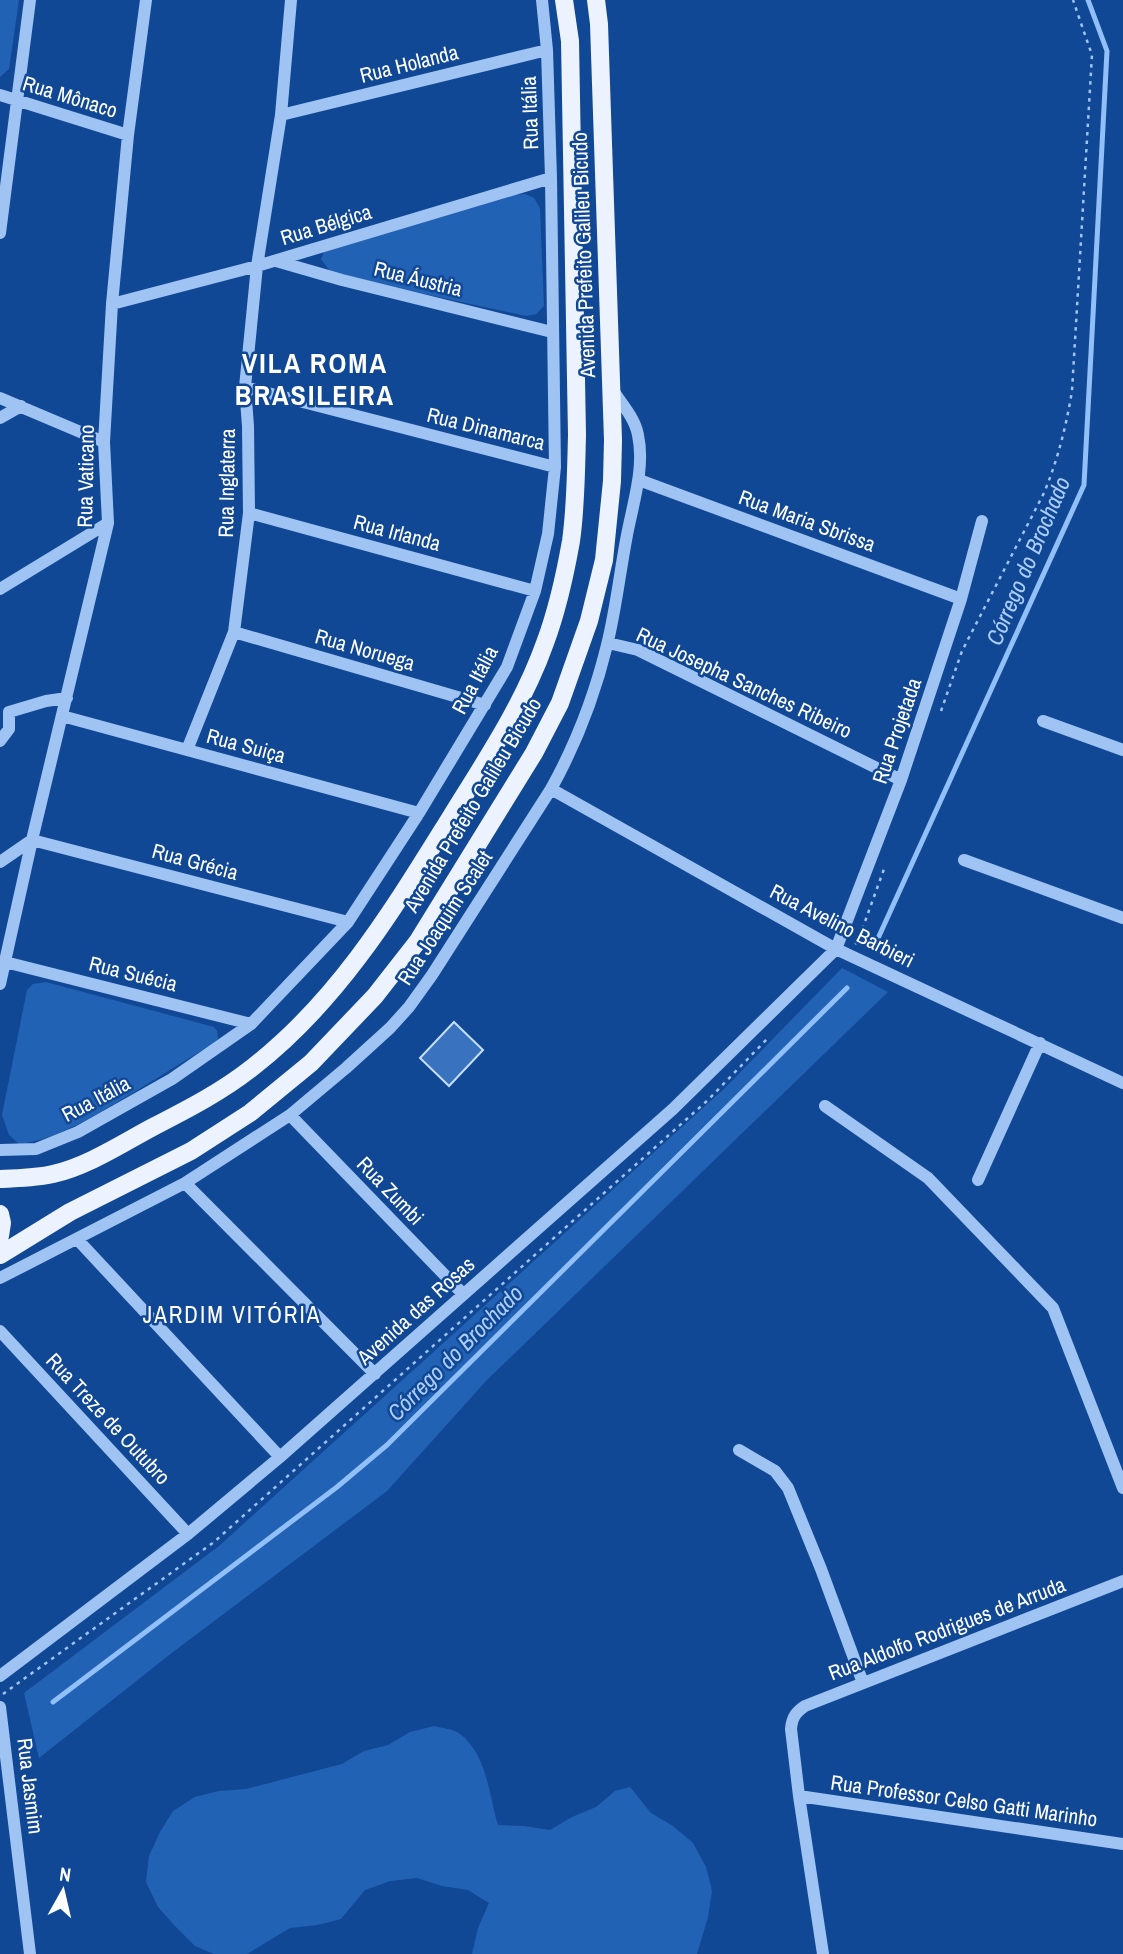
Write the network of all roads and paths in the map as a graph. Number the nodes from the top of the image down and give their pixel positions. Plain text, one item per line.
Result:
1 (30, 0) edge
2 (146, 0) edge
3 (291, 0) edge
4 (542, 0) edge
5 (564, 0) edge
6 (596, 0) edge
7 (1073, 0) edge
8 (547, 50) junction
9 (0, 95) edge
10 (16, 100) junction
11 (281, 115) junction
12 (128, 135) junction
13 (551, 178) junction
14 (0, 233) edge
15 (275, 260) junction
16 (257, 266) junction
17 (112, 304) junction
18 (552, 332) junction
19 (245, 387) junction
20 (611, 388) junction
21 (0, 398) edge
22 (21, 406) junction
23 (0, 418) edge
24 (104, 442) junction
25 (555, 467) junction
26 (639, 480) junction
27 (249, 513) junction
28 (982, 521) dead end
29 (108, 523) junction
30 (0, 589) edge
31 (535, 591) junction
32 (961, 599) junction
33 (234, 632) junction
34 (608, 643) junction
35 (67, 698) junction
36 (485, 705) junction
37 (5, 713) edge
38 (62, 716) junction
39 (939, 717) dead end
40 (1043, 721) dead end
41 (0, 741) edge
42 (187, 750) junction
43 (1123, 750) edge
44 (901, 780) junction
45 (551, 789) junction
46 (419, 813) junction
47 (32, 840) junction
48 (964, 860) dead end
49 (0, 862) edge
50 (886, 862) dead end
51 (1123, 918) edge
52 (348, 922) junction
53 (841, 952) junction
54 (5, 962) junction
55 (0, 984) edge
56 (251, 1024) junction
57 (766, 1040) dead end
58 (1040, 1044) junction
59 (1123, 1083) edge
60 (825, 1106) dead end
61 (290, 1115) junction
62 (0, 1150) edge
63 (0, 1180) edge
64 (978, 1180) dead end
65 (185, 1183) junction
66 (0, 1214) edge
67 (0, 1236) edge
68 (77, 1239) junction
69 (0, 1255) edge
70 (0, 1278) edge
71 (463, 1294) junction
72 (0, 1331) edge
73 (374, 1374) junction
74 (738, 1450) dead end
75 (280, 1457) junction
76 (1123, 1488) edge
77 (188, 1534) junction
78 (1123, 1581) edge
79 (0, 1676) edge
80 (863, 1683) junction
81 (0, 1696) edge
82 (0, 1707) edge
83 (4, 1764) edge
84 (799, 1796) junction
85 (1123, 1844) edge
86 (30, 1954) edge
87 (823, 1954) edge

1 - 10 street
2 - 12 street, Rua Vaticano
3 - 11 street, Rua Inglaterra
4 - 8 street, Rua Itália
5 - 63 main road, Avenida Prefeito Galileu Bicudo
6 - 20 main road, Avenida Prefeito Galileu Bicudo
7 - 39 path
8 - 11 street, Rua Holanda
8 - 13 street, Rua Itália
9 - 10 street, Rua Mônaco
10 - 12 street, Rua Mônaco
10 - 14 street
11 - 16 street, Rua Inglaterra
12 - 17 street, Rua Vaticano
13 - 15 street, Rua Bélgica
13 - 18 street, Rua Itália
15 - 16 street, Rua Bélgica
15 - 18 street, Rua Áustria
16 - 17 street, Rua Bélgica
16 - 19 street, Rua Inglaterra
17 - 24 street, Rua Vaticano
18 - 25 street, Rua Itália
19 - 25 street, Rua Dinamarca
19 - 27 street, Rua Inglaterra
20 - 26 street, Rua Joaquim Scalet
20 - 69 main road, Avenida Prefeito Galileu Bicudo
21 - 22 street
22 - 23 street
22 - 24 street
24 - 29 street, Rua Vaticano
25 - 31 street, Rua Itália
26 - 32 street, Rua Maria Sbrissa
26 - 34 street, Rua Joaquim Scalet
27 - 31 street, Rua Irlanda
27 - 33 street, Rua Inglaterra
28 - 32 street, Rua Projetada
29 - 30 street
29 - 35 street, Rua Vaticano
31 - 36 street, Rua Itália
32 - 44 street, Rua Projetada
33 - 36 street, Rua Noruega
33 - 42 street, Rua Inglaterra
34 - 44 street, Rua Josepha Sanches Ribeiro
34 - 45 street, Rua Joaquim Scalet
35 - 37 street
35 - 38 street, Rua Vaticano
36 - 46 street, Rua Itália
37 - 41 street
38 - 42 street, Rua Suiça
38 - 47 street, Rua Vaticano
40 - 43 street
42 - 46 street, Rua Suiça
44 - 53 street, Rua Projetada
45 - 53 street, Rua Avelino Barbieri
45 - 61 street, Rua Joaquim Scalet
46 - 52 street, Rua Itália
47 - 49 street
47 - 52 street, Rua Grécia
47 - 54 street, Rua Vaticano
48 - 51 street
50 - 53 path
52 - 56 street, Rua Itália
53 - 58 street, Rua Avelino Barbieri
53 - 71 street, Avenida das Rosas
54 - 55 street, Rua Vaticano
54 - 56 street, Rua Suécia
56 - 62 street, Rua Itália
57 - 81 path
58 - 59 street, Rua Avelino Barbieri
58 - 64 street
60 - 76 street
61 - 65 street, Rua Joaquim Scalet
61 - 71 street, Rua Zumbi
65 - 68 street, Rua Joaquim Scalet
65 - 73 street
66 - 67 main road
68 - 70 street, Rua Joaquim Scalet
68 - 75 street
71 - 73 street, Avenida das Rosas
72 - 77 street, Rua Treze de Outubro
73 - 75 street, Avenida das Rosas
74 - 80 street
75 - 77 street, Avenida das Rosas
77 - 79 street, Avenida das Rosas
78 - 80 street, Rua Aldolfo Rodrigues de Arruda
80 - 84 street, Rua Aldolfo Rodrigues de Arruda
82 - 83 street, Rua Jasmim
83 - 86 street, Rua Jasmim
84 - 85 street, Rua Professor Celso Gatti Marinho
84 - 87 street

